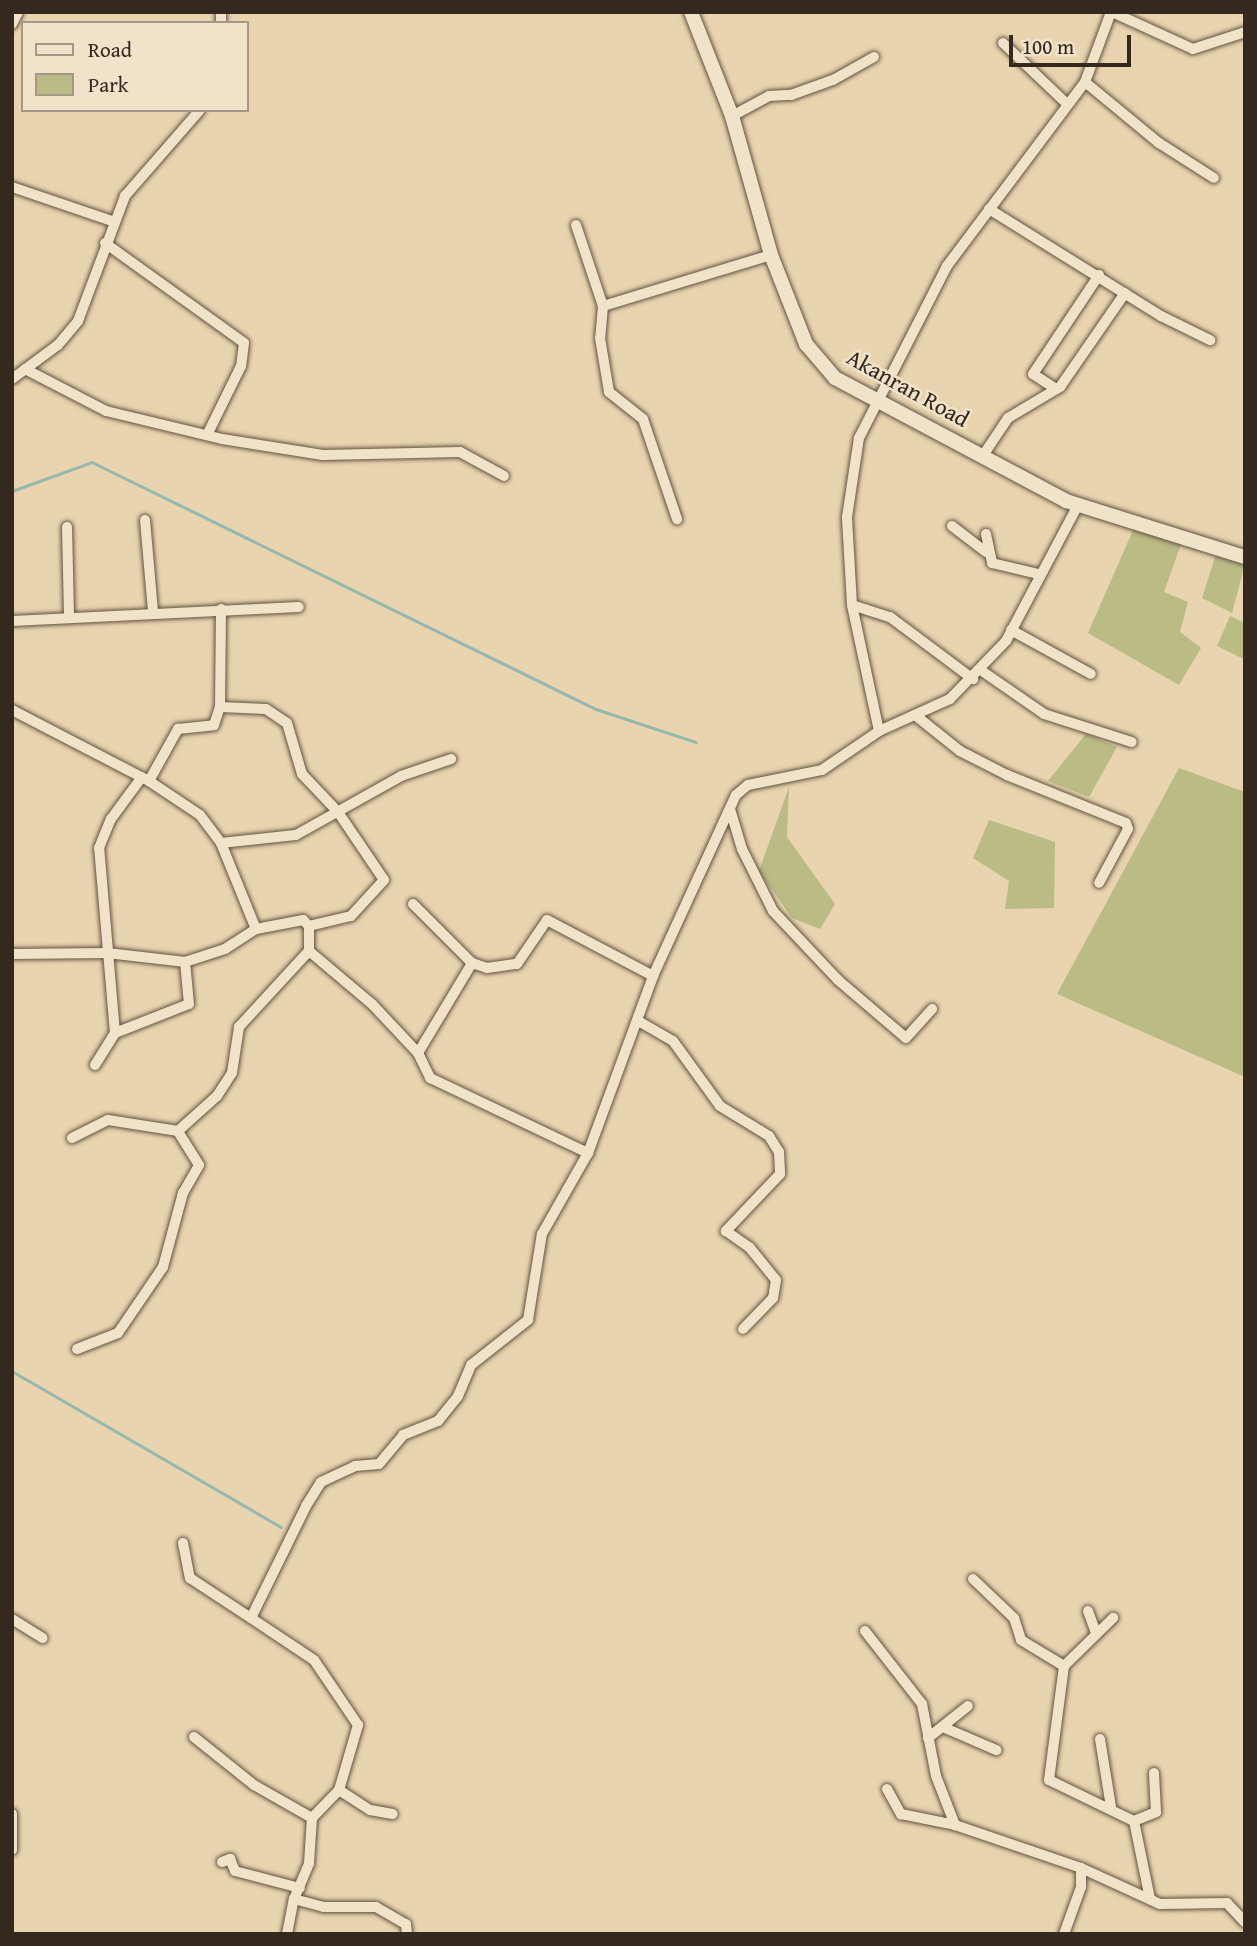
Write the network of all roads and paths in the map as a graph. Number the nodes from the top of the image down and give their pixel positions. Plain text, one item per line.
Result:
1 (18, 12) edge
2 (691, 12) edge
3 (1112, 12) edge
4 (12, 24) edge
5 (1245, 32) edge
6 (1003, 43) dead end
7 (874, 57) dead end
8 (1085, 82) junction
9 (1066, 103) junction
10 (198, 112) edge
11 (732, 116) junction
12 (1214, 178) dead end
13 (12, 187) edge
14 (989, 209) junction
15 (112, 221) junction
16 (576, 225) dead end
17 (105, 243) junction
18 (771, 255) junction
19 (1099, 275) junction
20 (1125, 293) junction
21 (603, 306) junction
22 (1210, 340) dead end
23 (26, 369) junction
24 (12, 379) edge
25 (1056, 389) junction
26 (880, 398) junction
27 (207, 435) junction
28 (984, 454) junction
29 (504, 476) dead end
30 (1078, 505) junction
31 (677, 519) dead end
32 (145, 520) dead end
33 (952, 526) dead end
34 (67, 527) dead end
35 (986, 534) dead end
36 (986, 552) junction
37 (1245, 557) edge
38 (1038, 574) junction
39 (852, 605) junction
40 (299, 607) dead end
41 (221, 609) junction
42 (153, 611) junction
43 (69, 618) junction
44 (12, 621) edge
45 (1011, 630) junction
46 (982, 671) junction
47 (1091, 674) dead end
48 (974, 679) junction
49 (220, 707) junction
50 (13, 714) edge
51 (915, 715) junction
52 (879, 731) junction
53 (1132, 741) dead end
54 (451, 759) dead end
55 (146, 779) junction
56 (730, 808) junction
57 (338, 812) junction
58 (221, 842) junction
59 (1099, 883) dead end
60 (413, 904) dead end
61 (309, 926) junction
62 (256, 929) junction
63 (309, 951) junction
64 (107, 953) junction
65 (12, 954) edge
66 (185, 962) junction
67 (472, 963) junction
68 (653, 976) junction
69 (932, 1009) dead end
70 (640, 1022) junction
71 (115, 1033) junction
72 (418, 1054) junction
73 (95, 1065) dead end
74 (178, 1131) junction
75 (72, 1138) dead end
76 (587, 1153) junction
77 (744, 1329) dead end
78 (77, 1349) dead end
79 (183, 1543) dead end
80 (973, 1579) dead end
81 (1088, 1612) dead end
82 (251, 1618) junction
83 (1113, 1618) dead end
84 (12, 1619) edge
85 (865, 1631) dead end
86 (1096, 1633) junction
87 (42, 1638) dead end
88 (1063, 1666) junction
89 (968, 1706) dead end
90 (945, 1728) junction
91 (194, 1737) dead end
92 (928, 1738) junction
93 (1100, 1739) dead end
94 (996, 1750) dead end
95 (1154, 1773) dead end
96 (887, 1789) dead end
97 (339, 1790) junction
98 (1111, 1807) junction
99 (12, 1814) edge
100 (393, 1814) dead end
101 (312, 1818) junction
102 (1134, 1821) junction
103 (955, 1825) junction
104 (12, 1850) edge
105 (222, 1862) dead end
106 (1081, 1868) junction
107 (300, 1888) junction
108 (294, 1899) junction
109 (1150, 1899) junction
110 (1245, 1922) edge
111 (287, 1934) edge
112 (407, 1934) edge
113 (1064, 1934) edge

1 - 4 street
2 - 11 main road, Akanran Road
3 - 5 street
3 - 8 street
6 - 9 street
7 - 11 street
8 - 9 street
8 - 12 street
9 - 14 street
10 - 15 street
11 - 18 main road, Akanran Road
13 - 15 street
14 - 19 street
14 - 26 street
15 - 17 street
16 - 21 street
17 - 23 street
17 - 27 street
18 - 21 street
18 - 26 main road, Akanran Road
19 - 20 street
19 - 25 street
20 - 22 street
20 - 25 street
21 - 31 street
23 - 24 street
23 - 27 street
25 - 28 street
26 - 28 main road, Akanran Road
26 - 39 street
27 - 29 street
28 - 30 main road, Akanran Road
30 - 37 main road, Akanran Road
30 - 38 street
32 - 42 street
33 - 36 street
34 - 43 street
35 - 36 street
36 - 38 street
38 - 45 street
39 - 48 street
39 - 52 street
40 - 41 street
41 - 42 street
41 - 49 street
42 - 43 street
43 - 44 street
45 - 46 street
45 - 47 street
46 - 48 street
46 - 53 street
48 - 51 street
49 - 55 street
49 - 57 street
50 - 55 street
51 - 52 street
51 - 59 street
52 - 56 street
54 - 57 street
55 - 58 street
55 - 64 street
56 - 68 street
56 - 69 street
57 - 58 street
57 - 61 street
58 - 62 street
60 - 67 street
61 - 62 street
61 - 63 street
62 - 66 street
63 - 72 street
63 - 74 street
64 - 65 street
64 - 66 street
64 - 71 street
66 - 71 street
67 - 68 street
67 - 72 street
68 - 70 street
70 - 76 street
70 - 77 street
71 - 73 street
72 - 76 street
74 - 75 street
74 - 78 street
76 - 82 street
79 - 82 street
80 - 88 street
81 - 86 street
82 - 97 street
83 - 86 street
84 - 87 street
85 - 92 street
86 - 88 street
88 - 98 street
89 - 90 street
90 - 92 street
90 - 94 street
91 - 101 street
92 - 103 street
93 - 98 street
95 - 102 street
96 - 103 street
97 - 100 street
97 - 101 street
98 - 102 street
99 - 104 street
101 - 107 street
102 - 109 street
103 - 106 street
105 - 107 street
106 - 109 street
106 - 113 street
107 - 108 street
108 - 111 street
108 - 112 street
109 - 110 street

